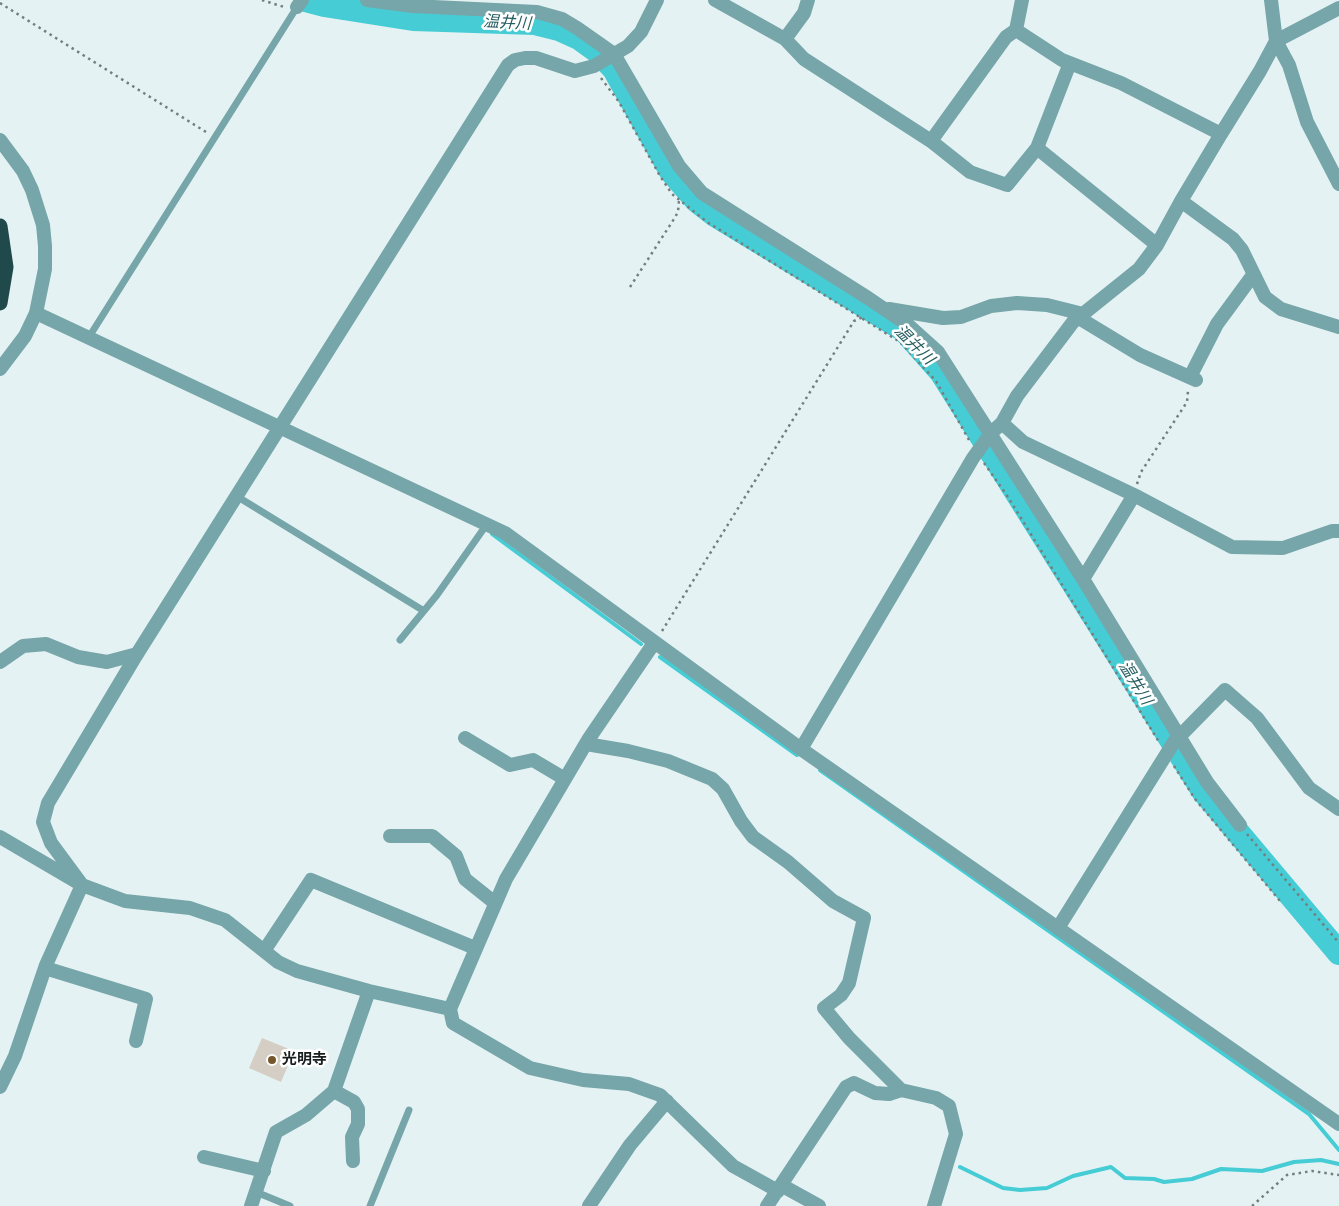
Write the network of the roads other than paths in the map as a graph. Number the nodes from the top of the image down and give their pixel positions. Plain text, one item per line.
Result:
1 (367, 0) edge
2 (658, 0) edge
3 (715, 0) edge
4 (808, 0) edge
5 (1022, 0) edge
6 (1271, 0) edge
7 (298, 6) edge
8 (1338, 10) edge
9 (1016, 30) junction
10 (785, 40) junction
11 (1276, 41) junction
12 (611, 56) junction
13 (1070, 63) junction
14 (1221, 134) junction
15 (0, 140) edge
16 (931, 141) junction
17 (1037, 148) junction
18 (1339, 184) edge
19 (1181, 201) junction
20 (0, 226) edge
21 (1157, 245) junction
22 (1253, 275) junction
23 (0, 304) edge
24 (882, 308) junction
25 (36, 313) junction
26 (1081, 316) junction
27 (1339, 328) edge
28 (89, 337) junction
29 (0, 369) edge
30 (1002, 423) junction
31 (282, 427) junction
32 (990, 435) junction
33 (1134, 495) junction
34 (238, 497) junction
35 (487, 523) junction
36 (1339, 531) edge
37 (1083, 579) junction
38 (424, 610) junction
39 (400, 640) dead end
40 (654, 643) junction
41 (138, 654) junction
42 (0, 662) edge
43 (1180, 735) junction
44 (465, 738) dead end
45 (586, 744) junction
46 (801, 749) junction
47 (565, 779) junction
48 (1339, 809) edge
49 (1240, 825) road end
50 (0, 836) edge
51 (390, 836) dead end
52 (82, 885) junction
53 (495, 903) junction
54 (1058, 928) junction
55 (475, 948) junction
56 (264, 951) junction
57 (45, 968) junction
58 (369, 992) junction
59 (450, 1009) junction
60 (136, 1042) dead end
61 (0, 1088) edge
62 (902, 1090) junction
63 (334, 1091) junction
64 (667, 1101) junction
65 (409, 1110) dead end
66 (1339, 1124) edge
67 (204, 1158) dead end
68 (354, 1161) dead end
69 (264, 1171) junction
70 (779, 1188) junction
71 (256, 1192) junction
72 (251, 1206) edge
73 (290, 1206) edge
74 (370, 1206) edge
75 (589, 1206) edge
76 (767, 1206) edge
77 (819, 1206) edge
78 (934, 1206) edge

1 - 12 street
2 - 12 street
3 - 10 street
4 - 10 street
5 - 9 street
6 - 11 street
7 - 28 lane
8 - 11 street
9 - 13 street
9 - 16 street
10 - 16 street
11 - 14 street
11 - 18 street
12 - 24 street
12 - 31 street
13 - 14 street
13 - 17 street
14 - 19 street
15 - 25 street
16 - 17 street
17 - 21 street
19 - 21 street
19 - 22 street
20 - 23 highway
21 - 26 street
22 - 26 street
22 - 27 street
24 - 26 street
24 - 32 street
25 - 28 street
25 - 29 street
26 - 30 street
28 - 31 street
30 - 32 street
30 - 33 street
31 - 34 street
31 - 35 street
32 - 37 street
32 - 46 street
33 - 36 street
33 - 37 street
34 - 38 lane
34 - 41 street
35 - 38 lane
35 - 40 street
37 - 43 street
38 - 39 lane
40 - 45 street
40 - 46 street
41 - 42 street
41 - 52 street
43 - 48 street
43 - 49 street
43 - 54 street
44 - 47 street
45 - 47 street
45 - 62 street
46 - 54 street
47 - 53 street
50 - 52 street
51 - 53 street
52 - 56 street
52 - 57 street
53 - 55 street
54 - 66 street
55 - 56 street
55 - 59 street
56 - 58 street
57 - 60 street
57 - 61 street
58 - 59 street
58 - 63 street
59 - 64 street
62 - 70 street
62 - 78 street
63 - 68 street
63 - 69 street
64 - 70 street
64 - 75 street
65 - 74 lane
67 - 69 street
69 - 71 street
70 - 76 street
70 - 77 street
71 - 72 street
71 - 73 lane

